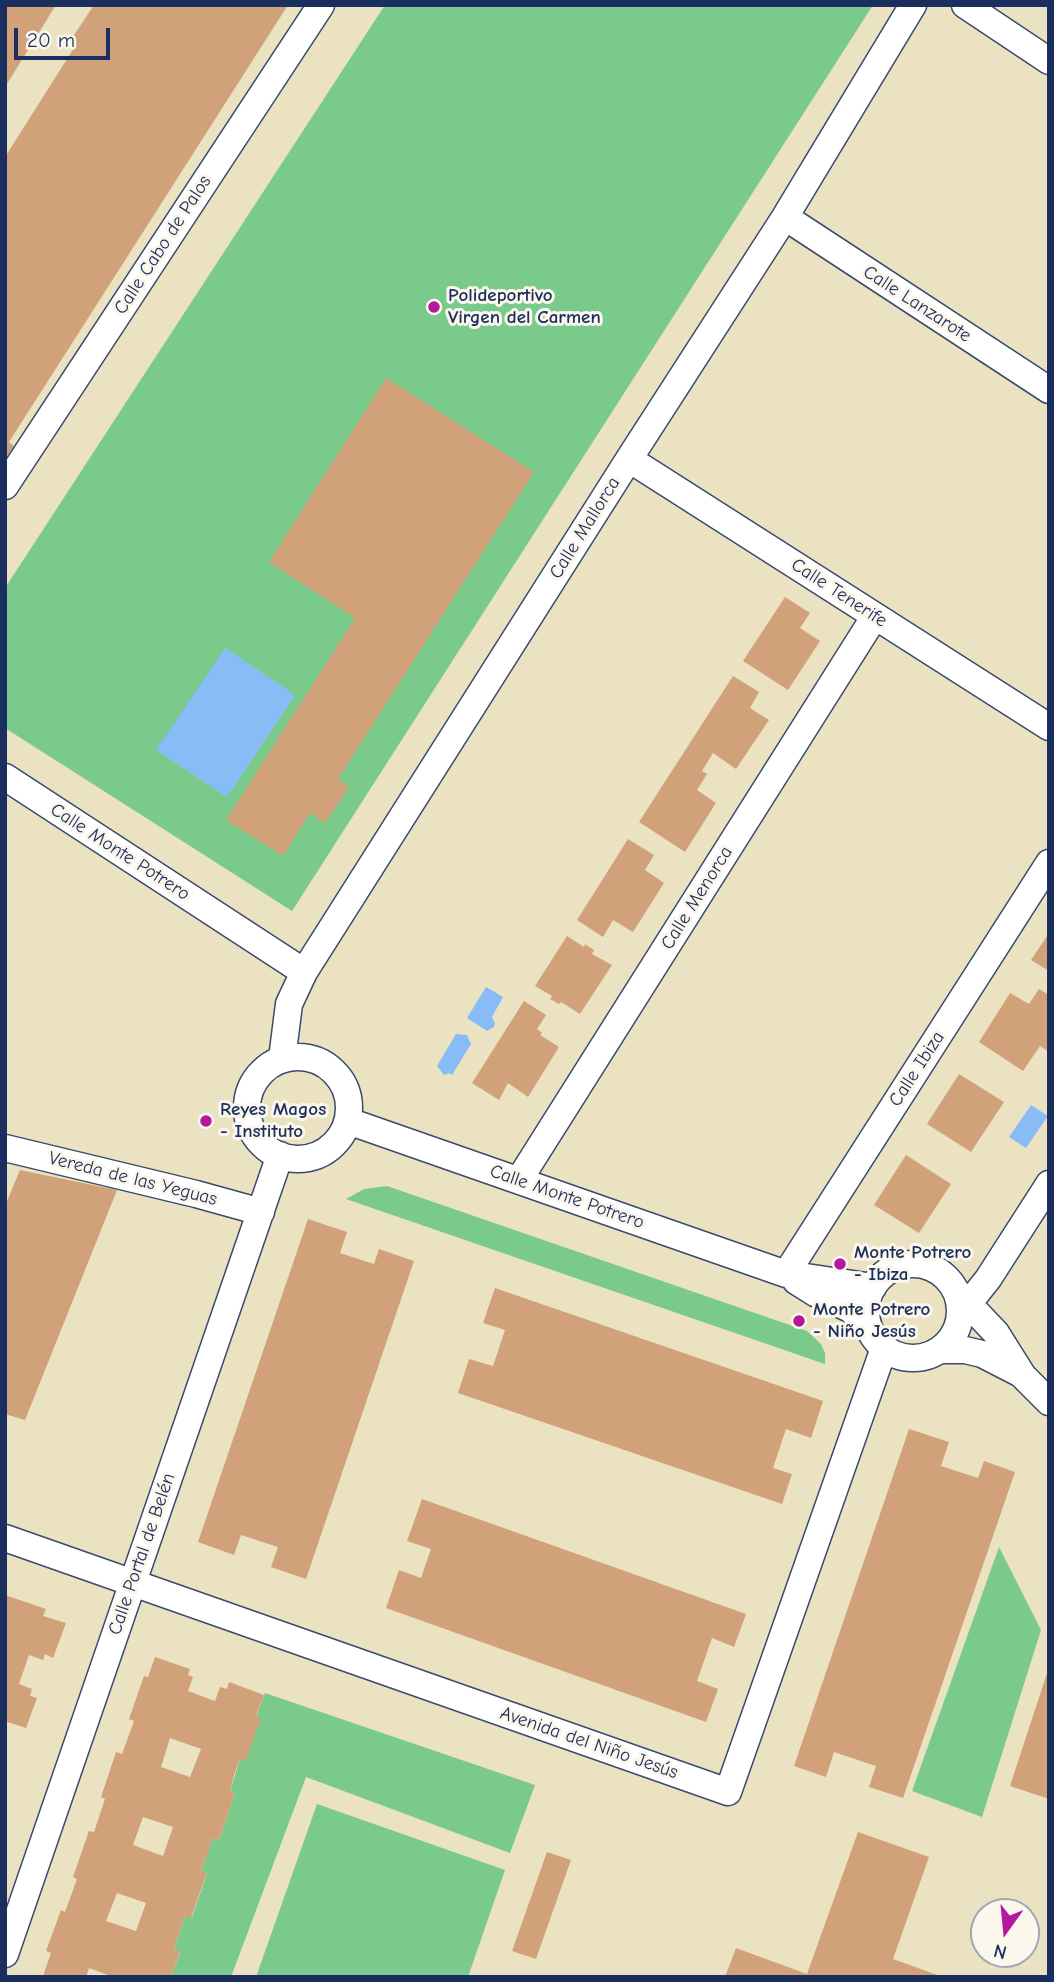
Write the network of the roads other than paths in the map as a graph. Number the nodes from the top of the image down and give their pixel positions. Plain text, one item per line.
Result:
1 (321, 5) edge
2 (913, 5) edge
3 (965, 5) edge
4 (1049, 61) edge
5 (785, 217) junction
6 (1049, 390) edge
7 (629, 459) junction
8 (5, 486) edge
9 (875, 616) junction
10 (1049, 727) edge
11 (5, 777) edge
12 (1049, 863) edge
13 (304, 972) junction
14 (282, 1059) junction
15 (348, 1121) junction
16 (5, 1148) edge
17 (280, 1156) junction
18 (519, 1180) junction
19 (1049, 1184) edge
20 (261, 1212) junction
21 (786, 1274) junction
22 (873, 1287) junction
23 (962, 1298) junction
24 (868, 1325) junction
25 (884, 1348) junction
26 (940, 1350) junction
27 (1023, 1376) junction
28 (1049, 1402) edge
29 (5, 1538) edge
30 (133, 1581) junction
31 (5, 1954) edge

1 - 8 street, Calle Cabo de Palos
2 - 5 street, Calle Mallorca
3 - 4 street
5 - 6 street, Calle Lanzarote
5 - 7 street, Calle Mallorca
7 - 9 street, Calle Tenerife
7 - 13 street, Calle Mallorca
9 - 10 street, Calle Tenerife
9 - 18 street, Calle Menorca
11 - 13 street, Calle Monte Potrero
12 - 21 street, Calle Ibiza
13 - 14 street, Calle Mallorca
14 - 15 street
14 - 17 street
15 - 17 street
15 - 18 street, Calle Monte Potrero
16 - 20 street, Vereda de las Yeguas
17 - 20 street, Calle Portal de Belén
18 - 21 street, Calle Monte Potrero
19 - 23 street
20 - 30 street, Calle Portal de Belén
21 - 22 street, Calle Monte Potrero
21 - 24 street, Calle Monte Potrero
22 - 23 street
22 - 24 street
23 - 26 street
23 - 27 street
24 - 25 street
25 - 26 street
25 - 30 street, Avenida del Niño Jesús
26 - 27 street
27 - 28 street
29 - 30 street, Avenida del Niño Jesús
30 - 31 street, Calle Portal de Belén

